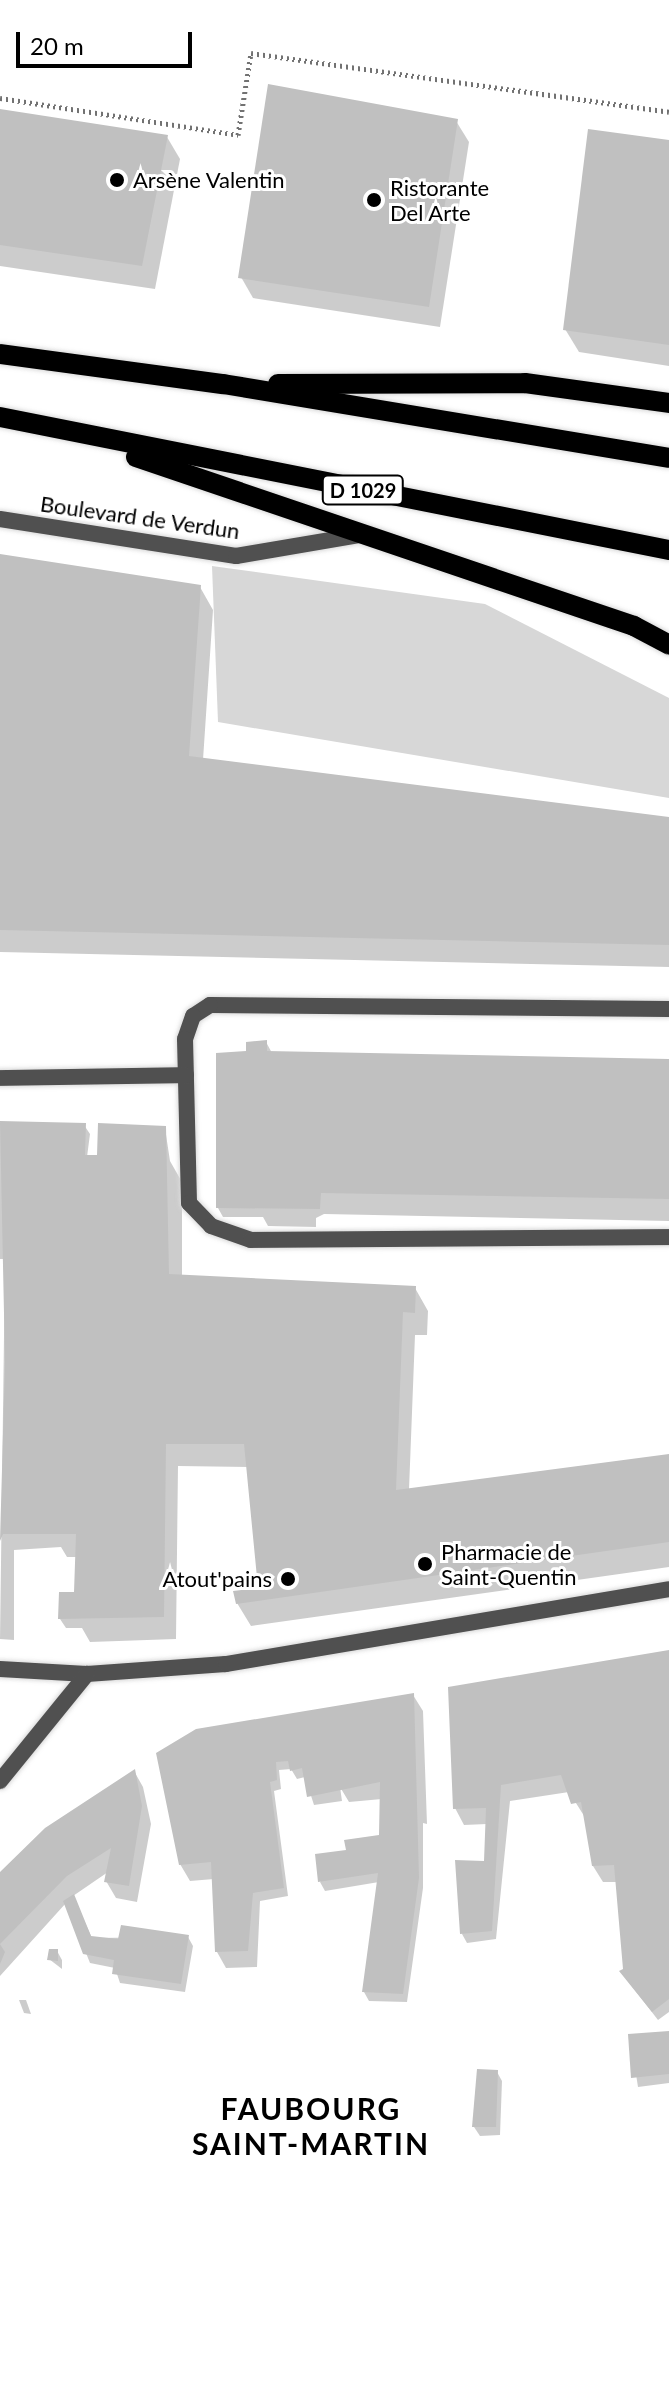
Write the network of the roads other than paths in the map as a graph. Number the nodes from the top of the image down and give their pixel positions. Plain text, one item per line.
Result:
1 (0, 354) edge
2 (223, 384) junction
3 (669, 403) edge
4 (0, 417) edge
5 (56, 430) junction
6 (669, 458) edge
7 (0, 519) edge
8 (367, 534) junction
9 (669, 550) edge
10 (669, 645) edge
11 (669, 1009) edge
12 (186, 1075) junction
13 (0, 1078) edge
14 (669, 1237) edge
15 (669, 1589) edge
16 (0, 1669) edge
17 (87, 1674) junction
18 (0, 1781) edge

1 - 2 main road
2 - 3 main road
2 - 6 main road
4 - 5 main road, D 1029
5 - 8 main road
5 - 9 main road, D 1029
7 - 8 street, Boulevard de Verdun
8 - 10 main road
11 - 12 street
12 - 13 street
12 - 14 street
15 - 17 street
16 - 17 street
17 - 18 street

